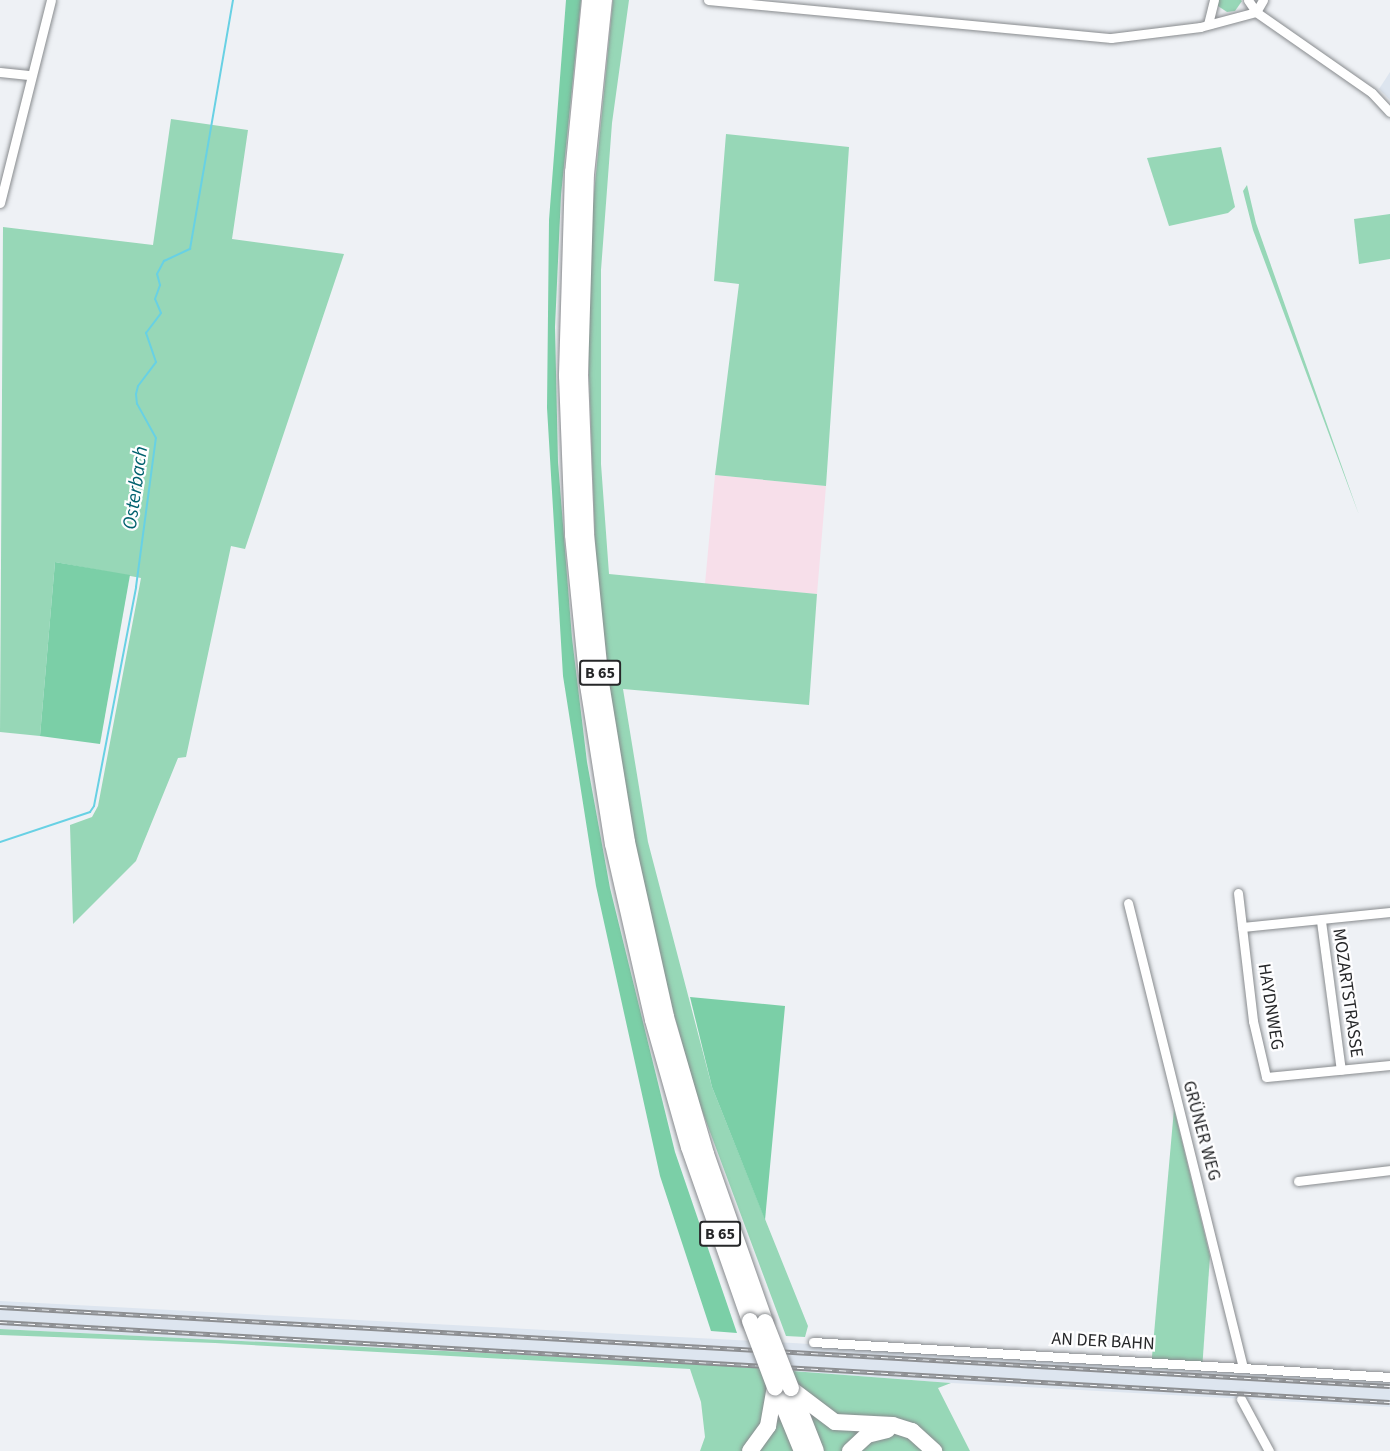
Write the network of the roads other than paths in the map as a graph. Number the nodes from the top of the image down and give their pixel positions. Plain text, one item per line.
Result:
1 (51, 0) edge
2 (708, 0) edge
3 (1214, 0) edge
4 (1248, 0) edge
5 (1263, 0) edge
6 (597, 2) edge
7 (1256, 12) junction
8 (1208, 24) junction
9 (0, 72) edge
10 (31, 75) junction
11 (1390, 112) edge
12 (0, 203) edge
13 (1238, 892) dead end
14 (1128, 903) dead end
15 (1390, 912) edge
16 (1320, 921) junction
17 (1242, 927) junction
18 (1390, 1065) edge
19 (1341, 1070) junction
20 (1390, 1170) edge
21 (1298, 1180) dead end
22 (813, 1342) dead end
23 (1243, 1366) junction
24 (1390, 1377) edge
25 (786, 1388) junction
26 (1241, 1399) dead end
27 (750, 1451) edge
28 (802, 1451) edge
29 (816, 1451) edge
30 (850, 1451) edge
31 (928, 1451) edge
32 (934, 1451) edge
33 (1269, 1451) edge

1 - 10 street
2 - 8 street
3 - 8 street
4 - 7 street
5 - 7 street
6 - 25 highway, B 65, bridge
7 - 8 street
7 - 11 street
9 - 10 street
10 - 12 street
13 - 17 street, HAYDNWEG
14 - 23 street, GRÜNER WEG
15 - 16 street
16 - 17 street
16 - 19 street, MOZARTSTRASSE
17 - 19 street, HAYDNWEG
18 - 19 street, HAYDNWEG
20 - 21 street
22 - 23 street, AN DER BAHN
23 - 24 street, AN DER BAHN
25 - 27 highway
25 - 28 highway, B 65
25 - 29 highway, B 65
25 - 32 highway
26 - 33 street
30 - 31 highway

